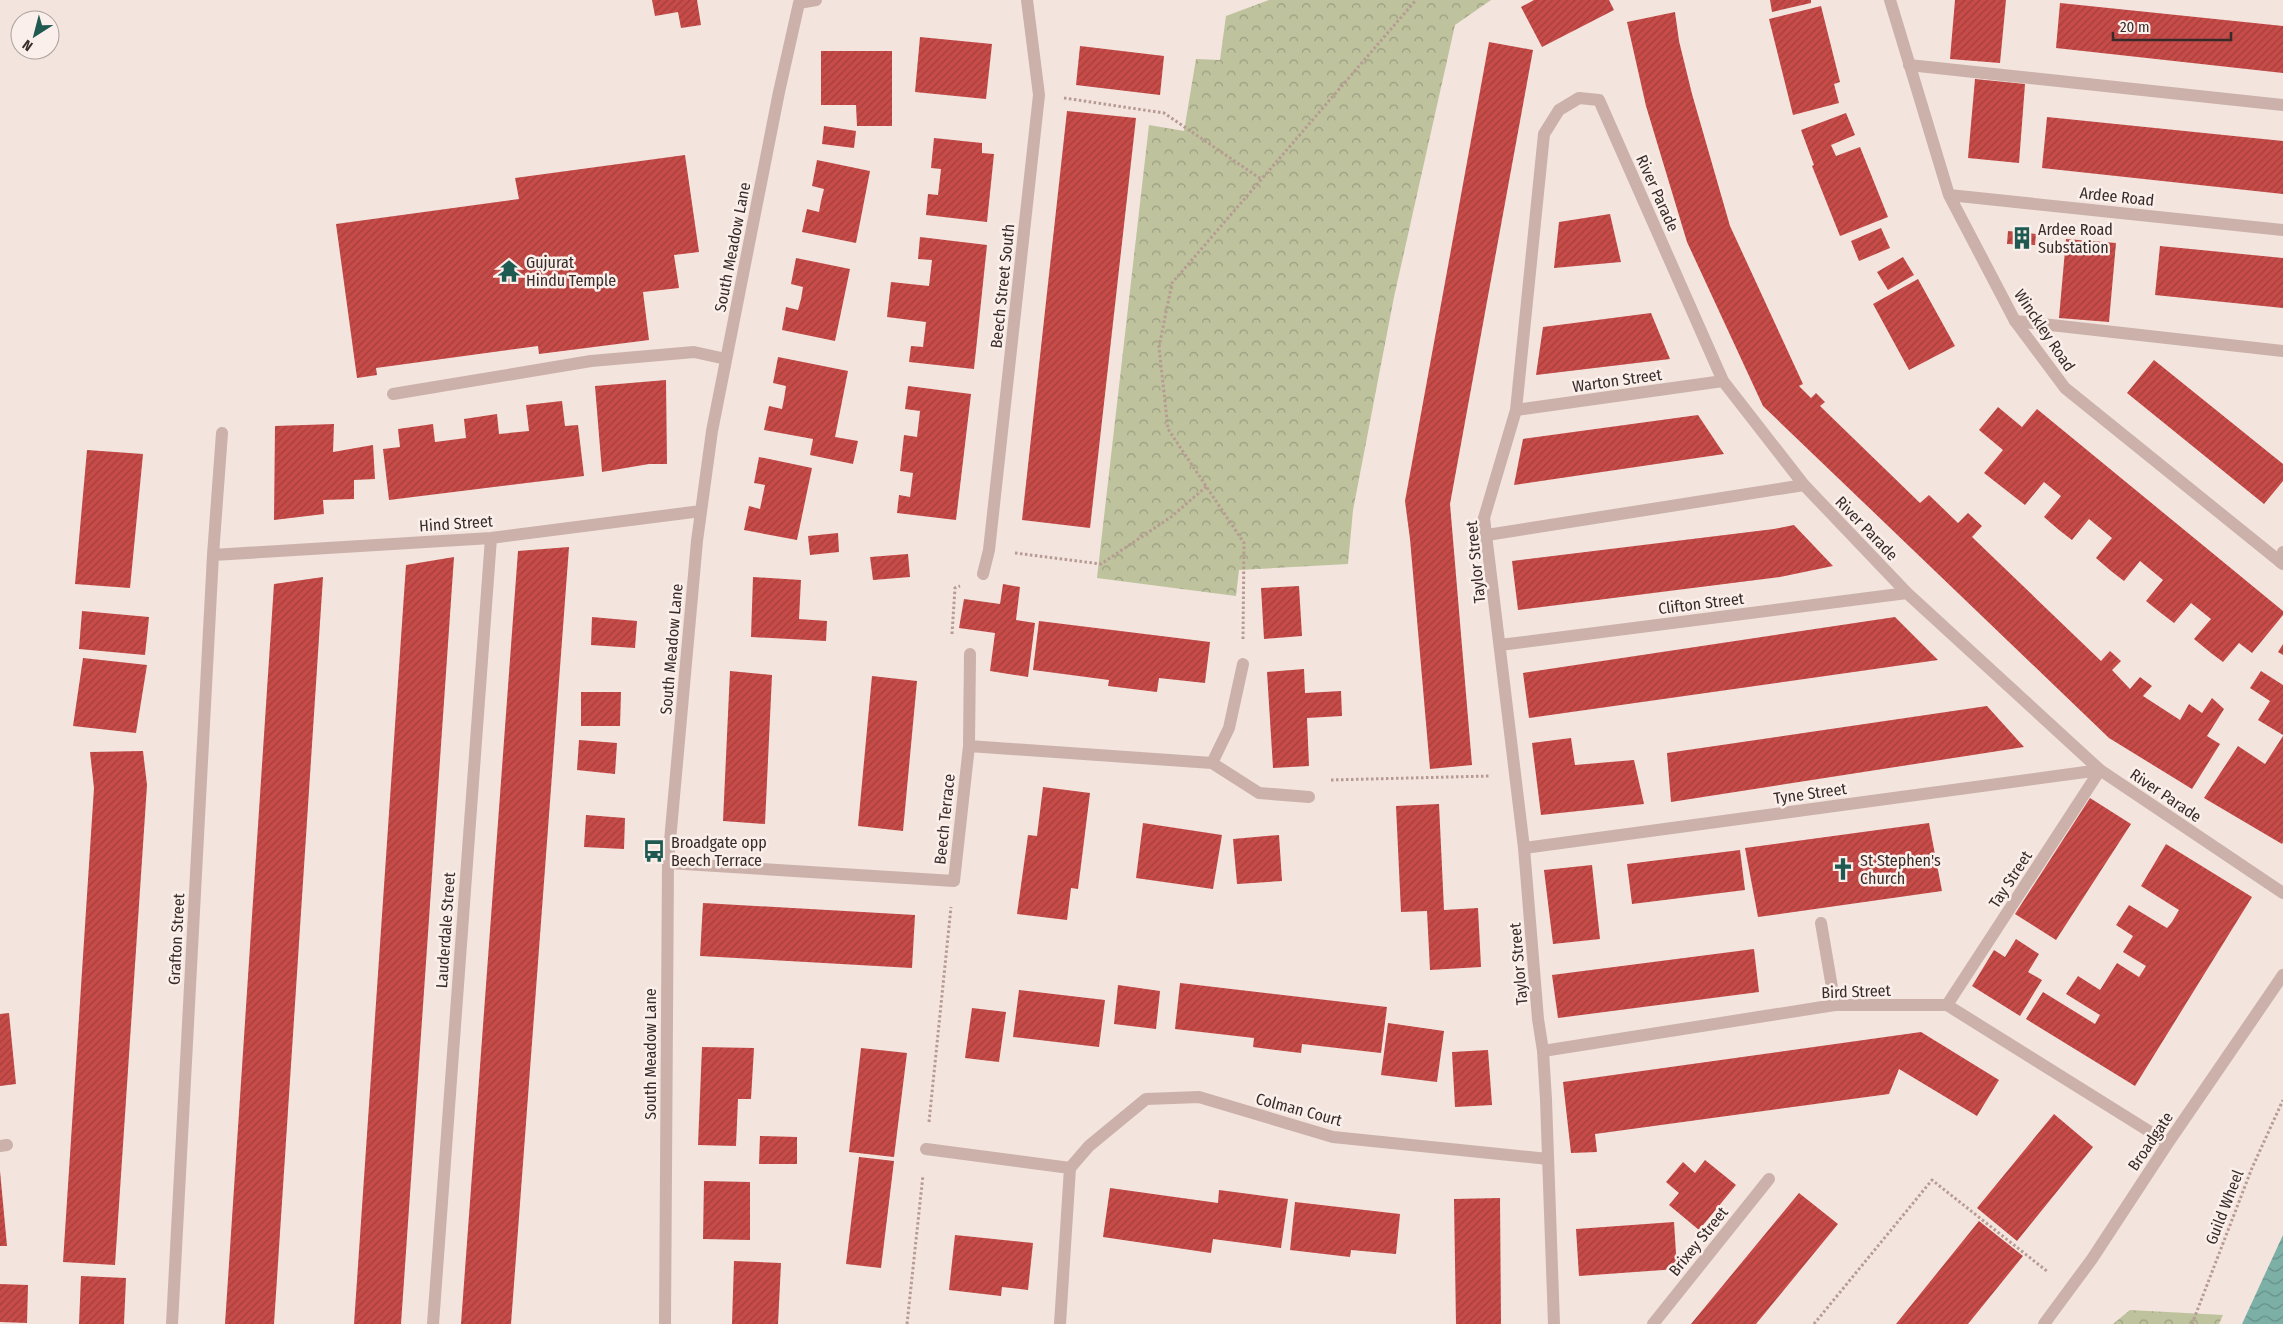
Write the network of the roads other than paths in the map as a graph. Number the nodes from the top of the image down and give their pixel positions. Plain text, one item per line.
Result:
1 (816, 0) edge
2 (1027, 0) edge
3 (1890, 0) edge
4 (1908, 65) junction
5 (2283, 105) edge
6 (1559, 110) joint
7 (1948, 195) junction
8 (2283, 230) edge
9 (2015, 321) junction
10 (2283, 351) edge
11 (726, 359) junction
12 (1723, 381) junction
13 (393, 394) dead end
14 (1516, 410) junction
15 (222, 432) dead end
16 (1804, 485) junction
17 (701, 511) junction
18 (1487, 535) junction
19 (491, 538) junction
20 (213, 555) junction
21 (2282, 559) edge
22 (983, 574) road end
23 (1907, 593) junction
24 (1500, 645) junction
25 (970, 654) road end
26 (1242, 664) road end
27 (969, 746) junction
28 (1212, 763) junction
29 (2100, 770) junction
30 (1309, 797) road end
31 (1524, 848) junction
32 (668, 863) junction
33 (2283, 893) edge
34 (1820, 923) dead end
35 (2283, 975) edge
36 (1947, 1005) junction
37 (1835, 1006) junction
38 (1543, 1051) junction
39 (2168, 1143) junction
40 (926, 1149) road end
41 (1548, 1159) junction
42 (1070, 1168) junction
43 (1769, 1179) dead end
44 (172, 1324) edge
45 (432, 1324) edge
46 (665, 1324) edge
47 (1060, 1324) edge
48 (1554, 1324) edge
49 (1652, 1324) edge
50 (2044, 1324) edge

1 - 11 street, South Meadow Lane
2 - 22 street, Beech Street South
3 - 4 street, Winckley Road
4 - 5 street
4 - 7 street, Winckley Road
6 - 12 street, River Parade
6 - 14 street, Taylor Street
7 - 8 street, Ardee Road
7 - 9 street, Winckley Road
9 - 10 street
9 - 21 street, Winckley Road
11 - 13 street
11 - 17 street, South Meadow Lane
12 - 14 street, Warton Street
12 - 16 street, River Parade
14 - 18 street, Taylor Street
15 - 20 street, Grafton Street
16 - 18 street
16 - 23 street, River Parade
17 - 19 street, Hind Street
17 - 32 street, South Meadow Lane
18 - 24 street, Taylor Street
19 - 20 street, Hind Street
19 - 45 street, Lauderdale Street
20 - 44 street, Grafton Street
23 - 24 street, Clifton Street
23 - 29 street, River Parade
24 - 31 street, Taylor Street
25 - 27 street, Beech Terrace
26 - 28 street
27 - 28 street
27 - 32 street, Beech Terrace
28 - 30 street
29 - 31 street, Tyne Street
29 - 33 street, River Parade
29 - 36 street, Tay Street
31 - 38 street, Taylor Street
32 - 46 street, South Meadow Lane
34 - 37 street
35 - 39 street, Broadgate
36 - 37 street, Bird Street
36 - 39 street
37 - 38 street, Bird Street
38 - 41 street
39 - 50 street, Broadgate
40 - 42 street
41 - 42 street, Colman Court
41 - 48 street
42 - 47 street
43 - 49 street, Brixey Street

